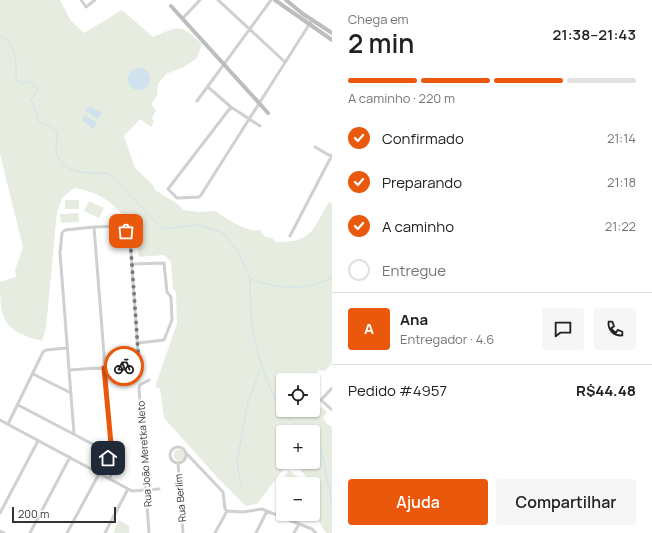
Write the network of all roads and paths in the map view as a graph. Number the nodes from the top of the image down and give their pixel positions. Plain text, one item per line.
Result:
1 (81, 0) edge
2 (95, 0) edge
3 (200, 0) edge
4 (218, 0) edge
5 (271, 0) edge
6 (275, 0) edge
7 (286, 0) edge
8 (171, 6) dead end
9 (183, 18) junction
10 (312, 20) junction
11 (309, 25) junction
12 (250, 30) junction
13 (332, 33) edge
14 (332, 40) edge
15 (285, 62) junction
16 (225, 64) junction
17 (208, 87) junction
18 (197, 101) dead end
19 (259, 103) junction
20 (231, 107) junction
21 (268, 113) dead end
22 (249, 120) junction
23 (260, 126) dead end
24 (315, 147) dead end
25 (332, 156) edge
26 (94, 228) junction
27 (290, 236) dead end
28 (132, 264) junction
29 (138, 343) junction
30 (67, 348) junction
31 (104, 368) junction
32 (69, 370) junction
33 (33, 374) junction
34 (149, 380) dead end
35 (332, 388) edge
36 (71, 393) junction
37 (18, 405) junction
38 (332, 410) edge
39 (0, 420) edge
40 (8, 424) junction
41 (74, 434) junction
42 (38, 441) junction
43 (111, 444) junction
44 (104, 450) junction
45 (187, 454) junction
46 (70, 457) junction
47 (178, 463) junction
48 (106, 465) dead end
49 (112, 468) dead end
50 (101, 473) junction
51 (110, 478) junction
52 (128, 489) junction
53 (159, 489) dead end
54 (146, 490) junction
55 (268, 510) junction
56 (227, 511) junction
57 (0, 513) edge
58 (299, 524) junction
59 (0, 531) edge
60 (4, 533) edge
61 (30, 533) edge
62 (67, 533) edge
63 (105, 533) edge
64 (150, 533) edge
65 (183, 533) edge
66 (216, 533) edge
67 (256, 533) edge
68 (294, 533) edge
69 (316, 533) edge

1 - 2 street
3 - 9 street
4 - 12 street
5 - 12 street
6 - 11 street
7 - 10 street
8 - 9 street
9 - 16 street
10 - 11 street
10 - 13 street
11 - 14 street
11 - 15 street
12 - 15 street
12 - 16 street
15 - 19 street
16 - 17 street
16 - 19 street
17 - 18 street
17 - 20 street
19 - 21 street
19 - 22 street
20 - 22 street
20 - 22 street
22 - 23 street
24 - 25 street
25 - 27 street
26 - 28 street
26 - 30 street
26 - 31 street
28 - 29 street
28 - 29 street
29 - 31 street
30 - 32 street
30 - 33 street
31 - 32 street
31 - 43 street
32 - 36 street
33 - 36 street
33 - 37 street
34 - 54 street, Rua João Meretka Neto
35 - 38 street
36 - 41 street
37 - 40 street
37 - 41 street
39 - 40 street
40 - 42 street
41 - 44 street
42 - 46 street
42 - 57 street
43 - 44 street
43 - 44 street
45 - 47 street
45 - 47 street
45 - 56 street
46 - 50 street
46 - 61 street
47 - 65 street, Rua Berlim
48 - 50 street
49 - 51 street
50 - 51 street
50 - 62 street
51 - 52 street
52 - 54 street
52 - 63 street
53 - 54 street
54 - 64 street, Rua João Meretka Neto
55 - 56 street
55 - 58 street
55 - 67 street
56 - 66 street
58 - 68 street
58 - 69 street
59 - 60 street

